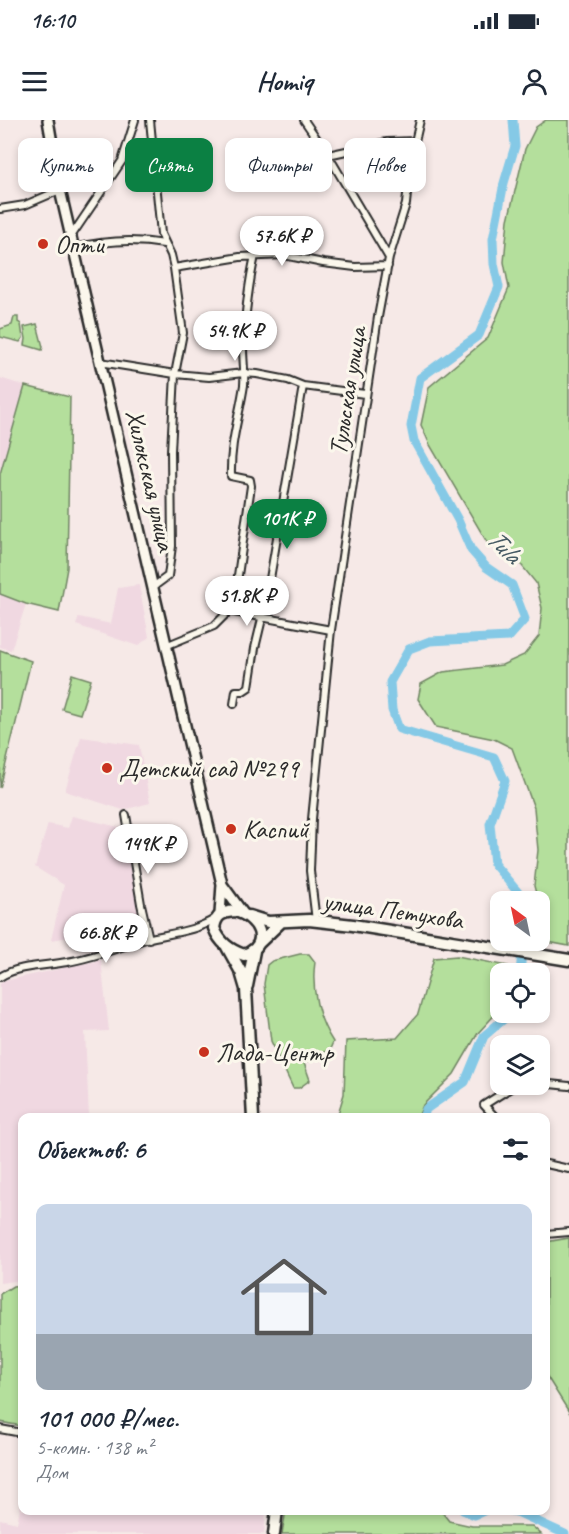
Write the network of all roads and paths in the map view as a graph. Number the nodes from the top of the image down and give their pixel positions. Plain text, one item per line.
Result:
1 (48, 120) edge
2 (135, 120) edge
3 (150, 120) edge
4 (304, 120) edge
5 (420, 120) edge
6 (51, 138) edge
7 (316, 138) edge
8 (416, 138) edge
9 (332, 162) edge
10 (55, 192) edge
11 (61, 192) edge
12 (407, 192) edge
13 (0, 209) edge
14 (72, 236) junction
15 (164, 244) junction
16 (75, 249) junction
17 (255, 256) junction
18 (389, 258) junction
19 (388, 266) junction
20 (174, 268) junction
21 (100, 362) junction
22 (243, 373) junction
23 (175, 374) junction
24 (303, 386) junction
25 (365, 394) junction
26 (153, 587) junction
27 (229, 611) junction
28 (261, 618) junction
29 (332, 630) junction
30 (168, 645) junction
31 (234, 704) dead end
32 (126, 815) dead end
33 (222, 884) junction
34 (245, 914) junction
35 (218, 916) junction
36 (316, 921) junction
37 (281, 922) junction
38 (203, 926) junction
39 (216, 933) junction
40 (149, 939) junction
41 (228, 947) junction
42 (256, 947) junction
43 (569, 960) edge
44 (0, 977) edge
45 (246, 989) junction
46 (550, 1084) edge
47 (569, 1086) edge
48 (500, 1095) edge
49 (253, 1113) edge
50 (491, 1113) edge
51 (550, 1165) edge
52 (569, 1169) edge
53 (569, 1232) edge
54 (550, 1234) edge
55 (0, 1429) edge
56 (18, 1432) edge
57 (276, 1515) edge
58 (274, 1534) edge

1 - 6 main road, Хилокская улица
2 - 14 street
3 - 15 street
4 - 7 street
5 - 8 street, Тульская улица
9 - 18 street
10 - 13 street
11 - 14 main road, Хилокская улица
12 - 18 street, Тульская улица
14 - 16 main road, Хилокская улица
15 - 16 street
15 - 20 street
16 - 21 main road, Хилокская улица
17 - 19 street
17 - 20 street
17 - 22 street
18 - 19 street, Тульская улица
19 - 25 street, Тульская улица
20 - 23 street
21 - 23 street
21 - 26 main road, Хилокская улица
22 - 23 street
22 - 24 street
22 - 27 street
23 - 26 street
24 - 25 street
24 - 28 street
25 - 29 street, Тульская улица
26 - 30 main road, Хилокская улица
27 - 28 street
27 - 30 street
28 - 29 street
28 - 31 street
29 - 36 street, Тульская улица
30 - 33 main road, Хилокская улица
32 - 40 street
33 - 34 main road
33 - 35 main road
34 - 35 highway
34 - 37 highway, улица Петухова
34 - 42 highway
35 - 38 street
35 - 39 highway
36 - 37 highway, улица Петухова
36 - 43 highway, улица Петухова
37 - 42 highway
38 - 39 street
38 - 40 street
39 - 41 highway
40 - 44 street
41 - 42 highway
41 - 45 highway
42 - 45 highway
45 - 49 highway
46 - 47 street
48 - 50 street
51 - 52 street
53 - 54 street
55 - 56 street
57 - 58 highway

